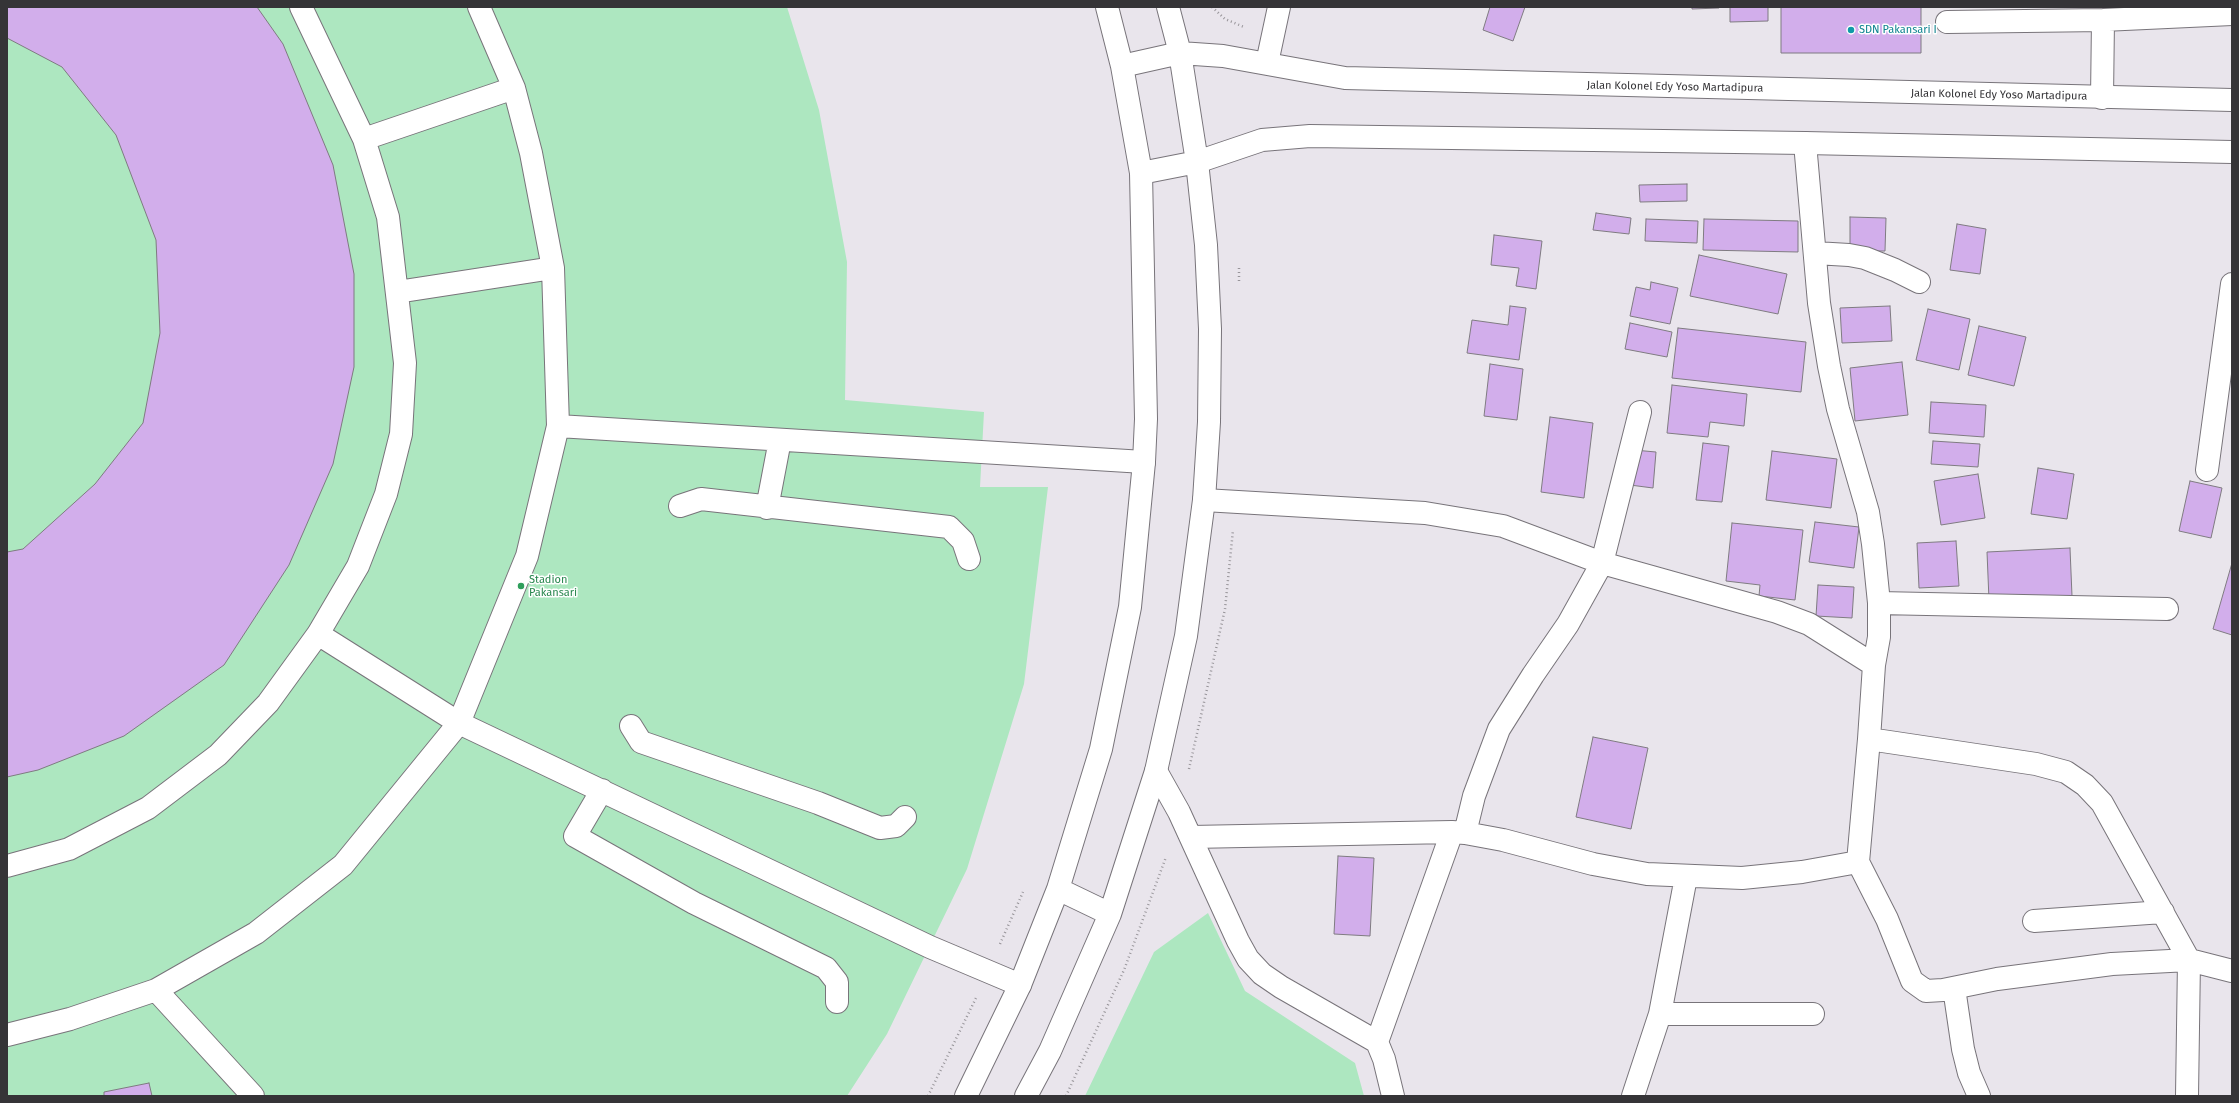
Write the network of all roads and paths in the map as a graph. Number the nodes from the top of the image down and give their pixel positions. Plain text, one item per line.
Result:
1 (301, 7) edge
2 (480, 7) edge
3 (1106, 7) edge
4 (1168, 7) edge
5 (1212, 7) edge
6 (1279, 7) edge
7 (2232, 14) edge
8 (2104, 20) junction
9 (1947, 22) dead end
10 (1272, 40) junction
11 (1180, 53) junction
12 (1267, 63) junction
13 (1122, 66) junction
14 (514, 88) junction
15 (2102, 98) junction
16 (2232, 100) edge
17 (364, 139) junction
18 (1804, 143) junction
19 (2232, 152) edge
20 (1197, 162) junction
21 (1141, 173) junction
22 (1815, 253) junction
23 (553, 268) junction
24 (1919, 282) dead end
25 (2232, 284) edge
26 (397, 292) junction
27 (1640, 412) dead end
28 (558, 426) junction
29 (780, 440) junction
30 (1144, 462) junction
31 (2207, 470) dead end
32 (1204, 500) junction
33 (680, 506) dead end
34 (767, 508) junction
35 (969, 559) dead end
36 (1602, 563) junction
37 (1879, 603) junction
38 (2167, 610) dead end
39 (318, 634) junction
40 (1874, 665) junction
41 (459, 723) junction
42 (631, 726) dead end
43 (1869, 739) junction
44 (1156, 771) junction
45 (602, 790) junction
46 (905, 817) dead end
47 (1458, 833) junction
48 (1191, 837) junction
49 (1858, 862) junction
50 (7, 866) edge
51 (1686, 877) junction
52 (1026, 886) dead end
53 (1058, 889) junction
54 (2163, 912) junction
55 (1110, 914) junction
56 (2034, 921) dead end
57 (2189, 960) junction
58 (2232, 971) edge
59 (988, 972) junction
60 (1020, 985) junction
61 (1954, 988) junction
62 (156, 990) junction
63 (837, 1002) dead end
64 (1660, 1014) junction
65 (1813, 1014) dead end
66 (7, 1035) edge
67 (1377, 1042) junction
68 (253, 1096) edge
69 (928, 1096) edge
70 (966, 1096) edge
71 (1026, 1096) edge
72 (1393, 1096) edge
73 (1633, 1096) edge
74 (1979, 1096) edge
75 (2187, 1096) edge

1 - 17 street
2 - 14 street
3 - 13 street
4 - 11 street
5 - 10 path
6 - 10 street
7 - 8 street
8 - 9 street
8 - 15 street
10 - 12 street
11 - 12 street, Jalan Kolonel Edy Yoso Martadipura
11 - 13 street, Jalan Kolonel Edy Yoso Martadipura
11 - 20 street
12 - 15 street, Jalan Kolonel Edy Yoso Martadipura
13 - 21 street
14 - 17 street
14 - 23 street
15 - 16 street, Jalan Kolonel Edy Yoso Martadipura
17 - 26 street
18 - 19 street
18 - 20 street
18 - 22 street
20 - 21 street
20 - 32 street
21 - 30 street
22 - 24 street
22 - 37 street
23 - 26 street
23 - 28 street
25 - 31 street
26 - 39 street
27 - 36 street
28 - 29 street
28 - 41 street
29 - 30 street
29 - 34 street
30 - 53 street
32 - 36 street
32 - 44 street
33 - 34 street
34 - 35 street
36 - 40 street
36 - 47 street
37 - 38 street
37 - 40 street
39 - 41 street
39 - 50 street
40 - 43 street
41 - 45 street
41 - 62 street
42 - 46 street
43 - 49 street
43 - 54 street
44 - 48 street
44 - 55 street
45 - 59 street
45 - 63 street
47 - 48 street
47 - 51 street
47 - 67 street
48 - 67 street
49 - 51 street
49 - 61 street
51 - 64 street
52 - 59 path
53 - 55 street
53 - 60 street
54 - 56 street
54 - 57 street
55 - 71 street
57 - 58 street
57 - 61 street
57 - 75 street
59 - 60 street
59 - 69 path
60 - 70 street
61 - 74 street
62 - 66 street
62 - 68 street
64 - 65 street
64 - 73 street
67 - 72 street

